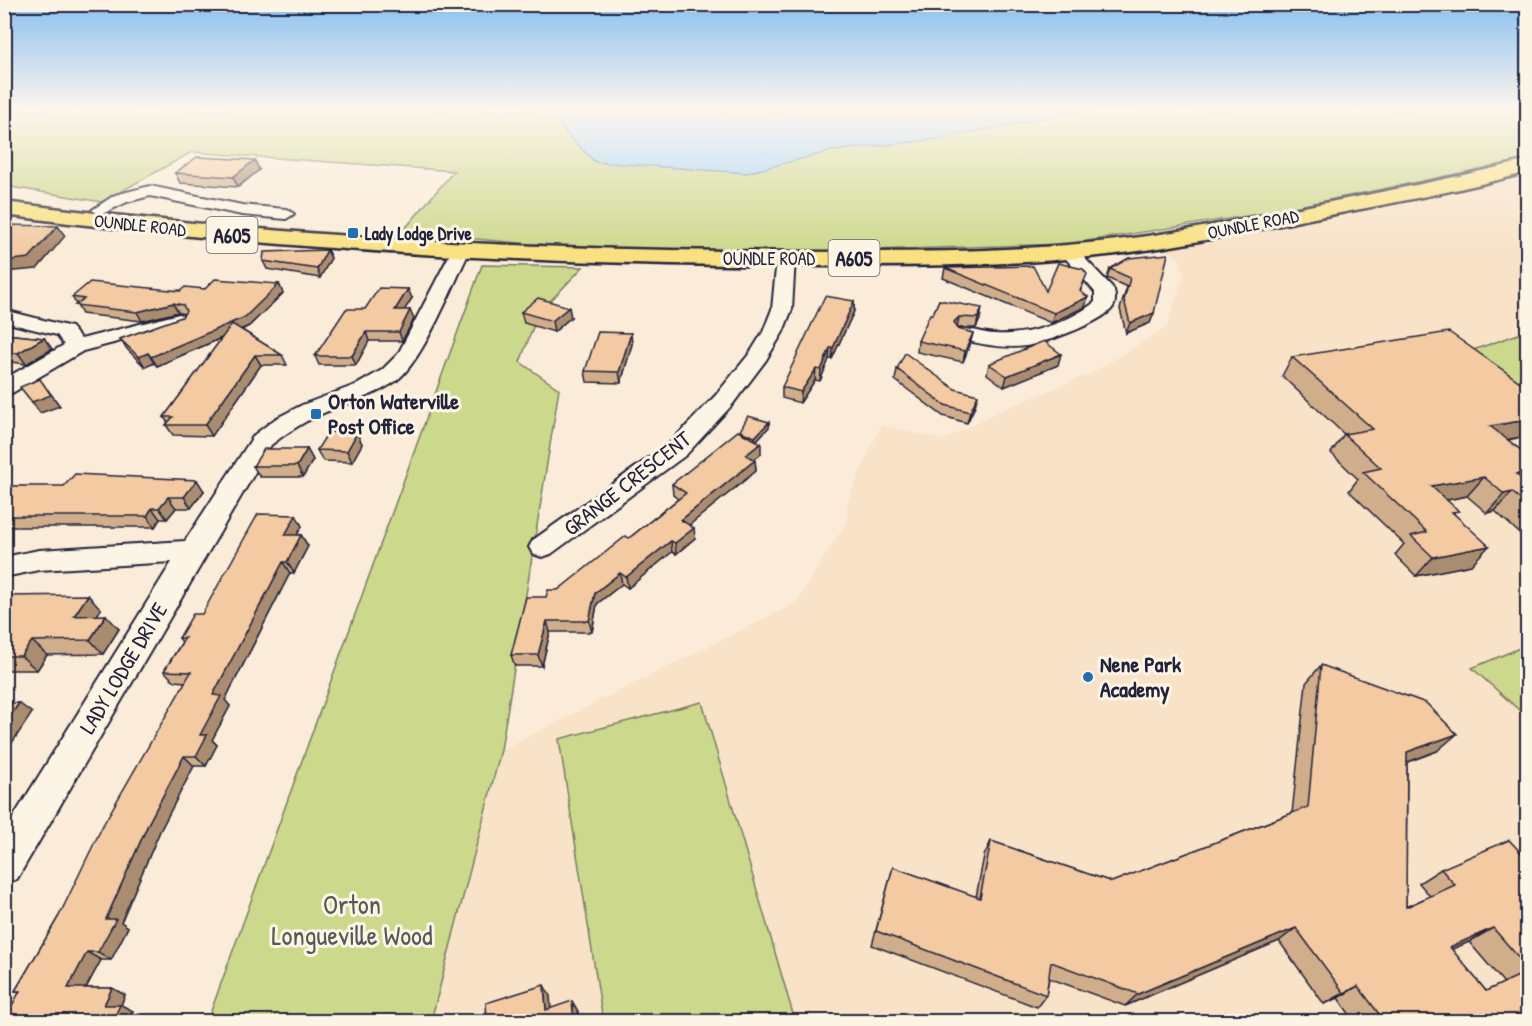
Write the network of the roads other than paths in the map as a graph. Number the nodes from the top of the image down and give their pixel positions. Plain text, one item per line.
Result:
1 (1527, 166) edge
2 (4, 208) edge
3 (100, 210) dead end
4 (286, 214) dead end
5 (461, 250) junction
6 (1069, 252) junction
7 (786, 258) junction
8 (4, 316) edge
9 (179, 320) edge
10 (964, 334) edge
11 (992, 340) junction
12 (76, 347) junction
13 (976, 353) dead end
14 (4, 388) edge
15 (542, 547) dead end
16 (193, 551) junction
17 (4, 567) edge
18 (4, 866) edge

1 - 6 main road, OUNDLE ROAD / A605
2 - 5 main road, OUNDLE ROAD / A605
3 - 4 street
5 - 7 main road, OUNDLE ROAD / A605
5 - 16 street, LADY LODGE DRIVE
6 - 7 main road, OUNDLE ROAD / A605
6 - 11 street
7 - 15 street, GRANGE CRESCENT
8 - 12 street
9 - 12 street
10 - 11 street
11 - 13 street
12 - 14 street
16 - 17 street
16 - 18 street, LADY LODGE DRIVE

